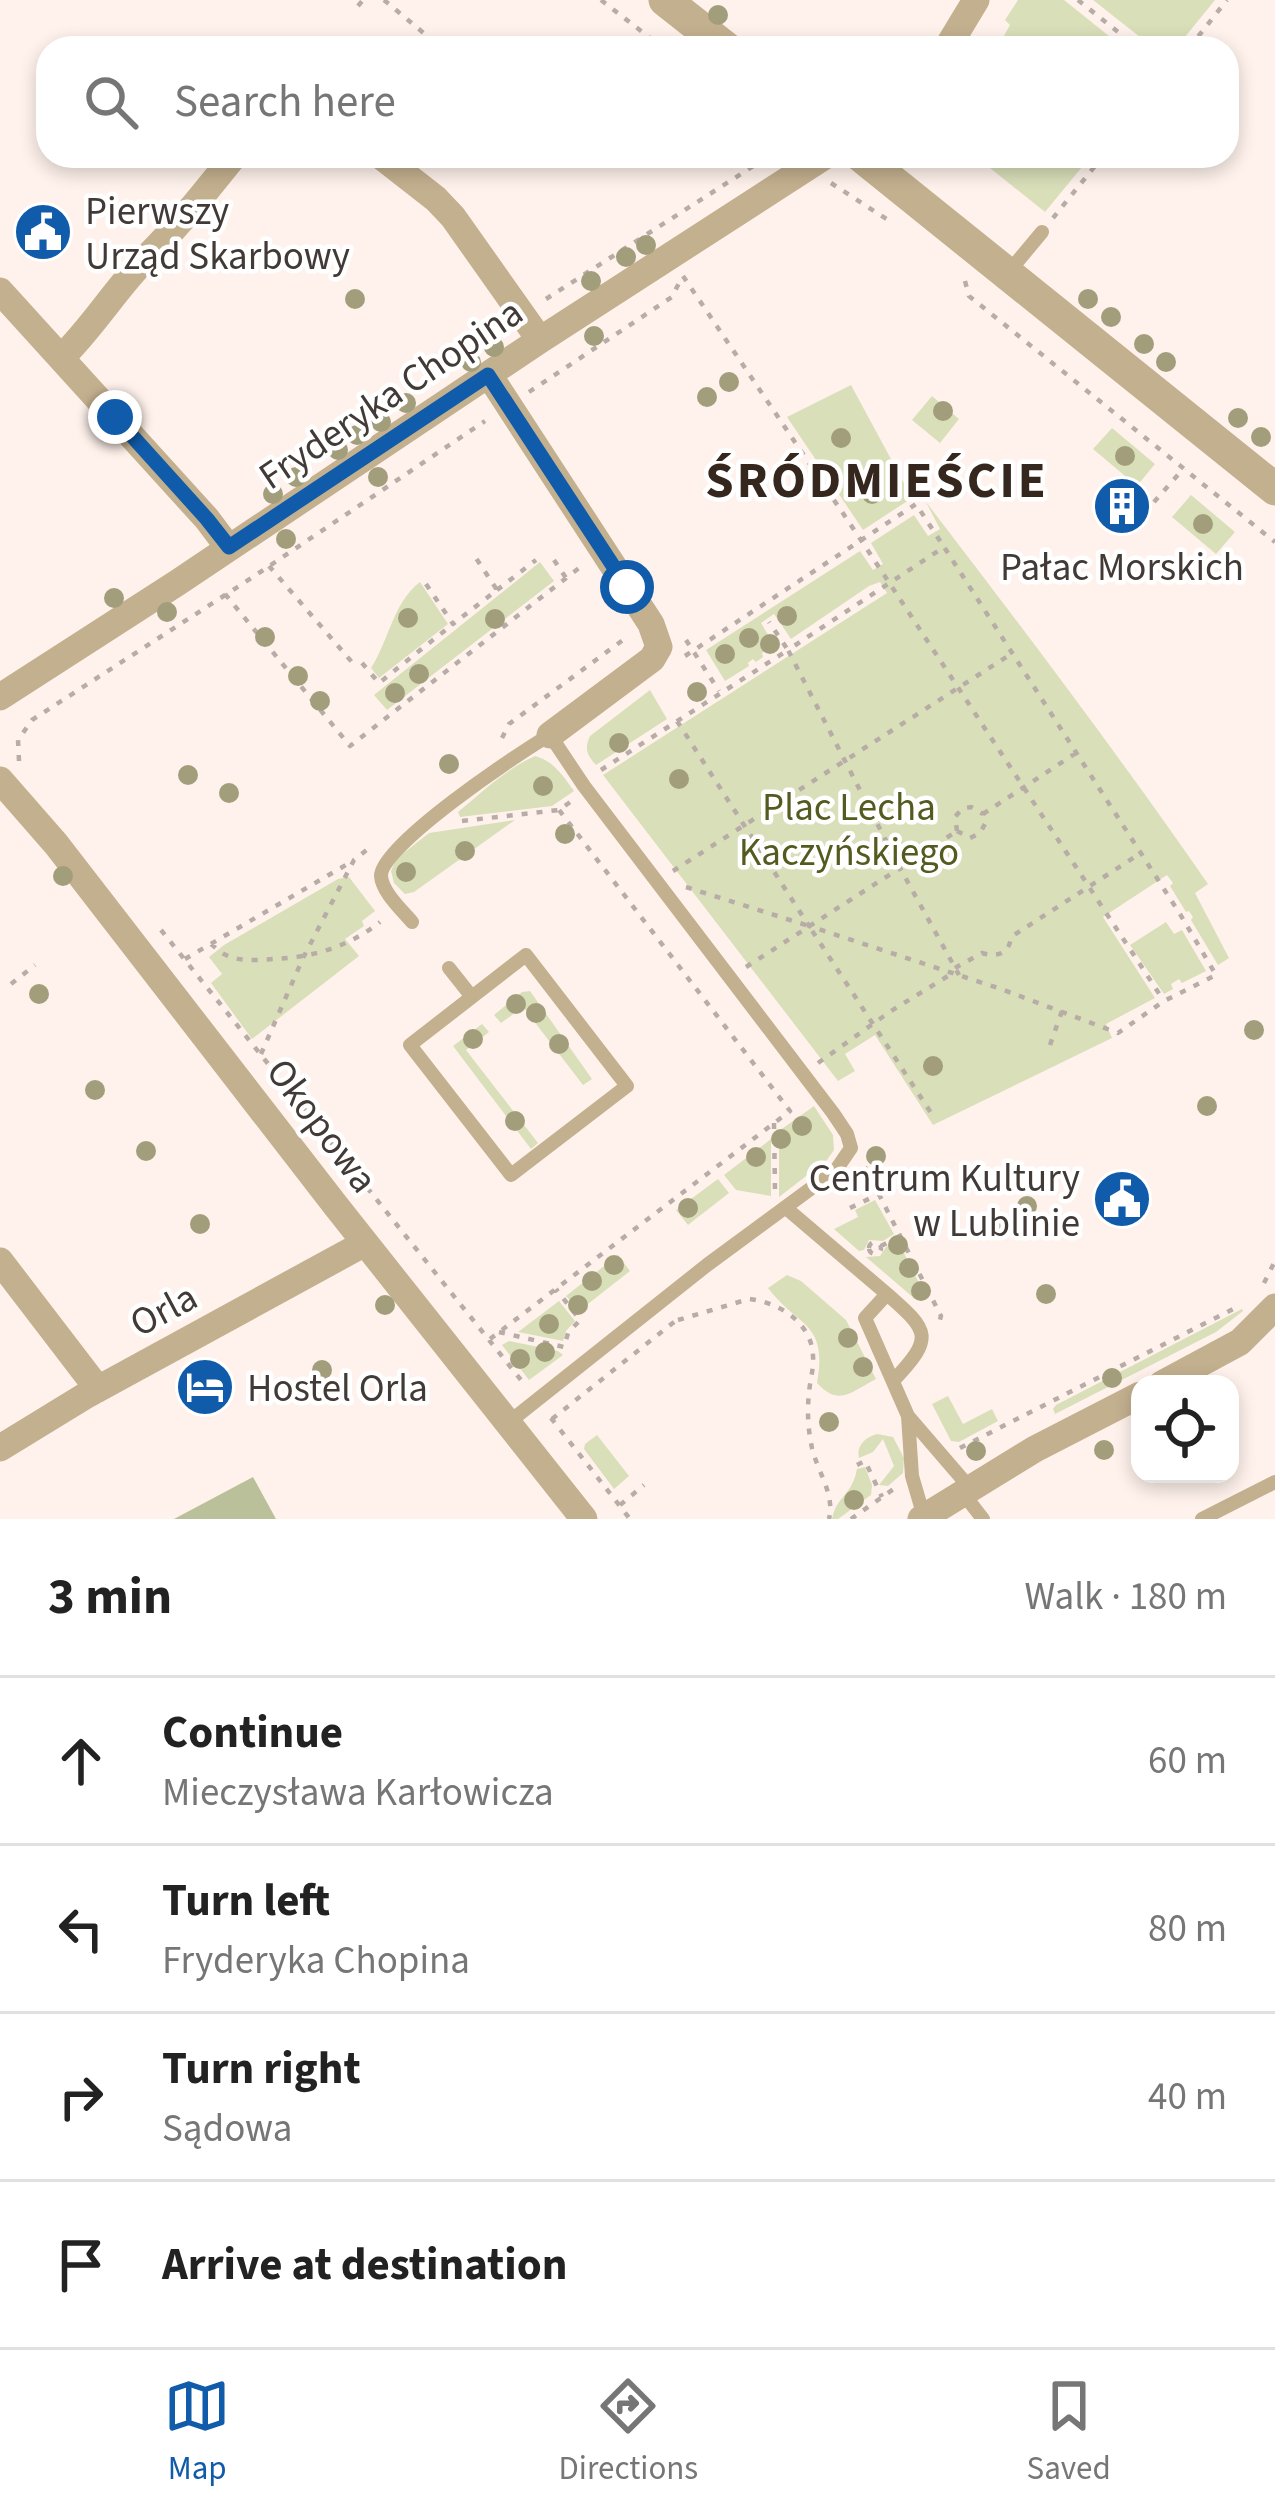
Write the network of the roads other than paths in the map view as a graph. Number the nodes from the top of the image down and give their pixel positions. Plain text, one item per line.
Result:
1 (665, 0) edge
2 (976, 0) edge
3 (710, 36) edge
4 (954, 36) edge
5 (224, 168) edge
6 (396, 168) edge
7 (826, 168) edge
8 (876, 168) edge
9 (1042, 232) road end
10 (1007, 274) junction
11 (0, 291) edge
12 (540, 340) junction
13 (61, 358) junction
14 (488, 375) junction
15 (1275, 489) edge
16 (229, 547) junction
17 (0, 697) edge
18 (550, 735) junction
19 (9, 772) edge
20 (412, 922) dead end
21 (448, 968) dead end
22 (472, 997) junction
23 (781, 1212) junction
24 (364, 1243) junction
25 (0, 1261) edge
26 (887, 1294) junction
27 (1266, 1299) edge
28 (1179, 1375) edge
29 (892, 1381) junction
30 (98, 1389) junction
31 (1131, 1400) edge
32 (908, 1416) junction
33 (508, 1423) junction
34 (0, 1448) edge
35 (1275, 1482) edge
36 (966, 1490) junction
37 (922, 1518) edge
38 (584, 1519) edge
39 (982, 1519) edge
40 (1202, 1519) edge

1 - 3 street
2 - 4 street
5 - 13 street
6 - 12 street
7 - 12 street, Fryderyka Chopina
8 - 10 street
9 - 10 lane
10 - 15 street
11 - 13 street
12 - 14 street, Fryderyka Chopina
13 - 16 street
14 - 16 street, Fryderyka Chopina
14 - 18 street
16 - 17 street, Fryderyka Chopina
18 - 20 lane
18 - 23 lane
19 - 24 street, Okopowa
21 - 22 lane
22 - 22 lane
23 - 26 lane
23 - 33 lane
24 - 30 street, Orla
24 - 33 street, Okopowa
25 - 30 street
26 - 29 lane
26 - 29 lane
27 - 28 street
29 - 32 lane
30 - 34 street, Orla
31 - 36 street
32 - 36 lane
32 - 37 lane
33 - 38 street, Okopowa
35 - 40 lane
36 - 37 street
36 - 39 lane

